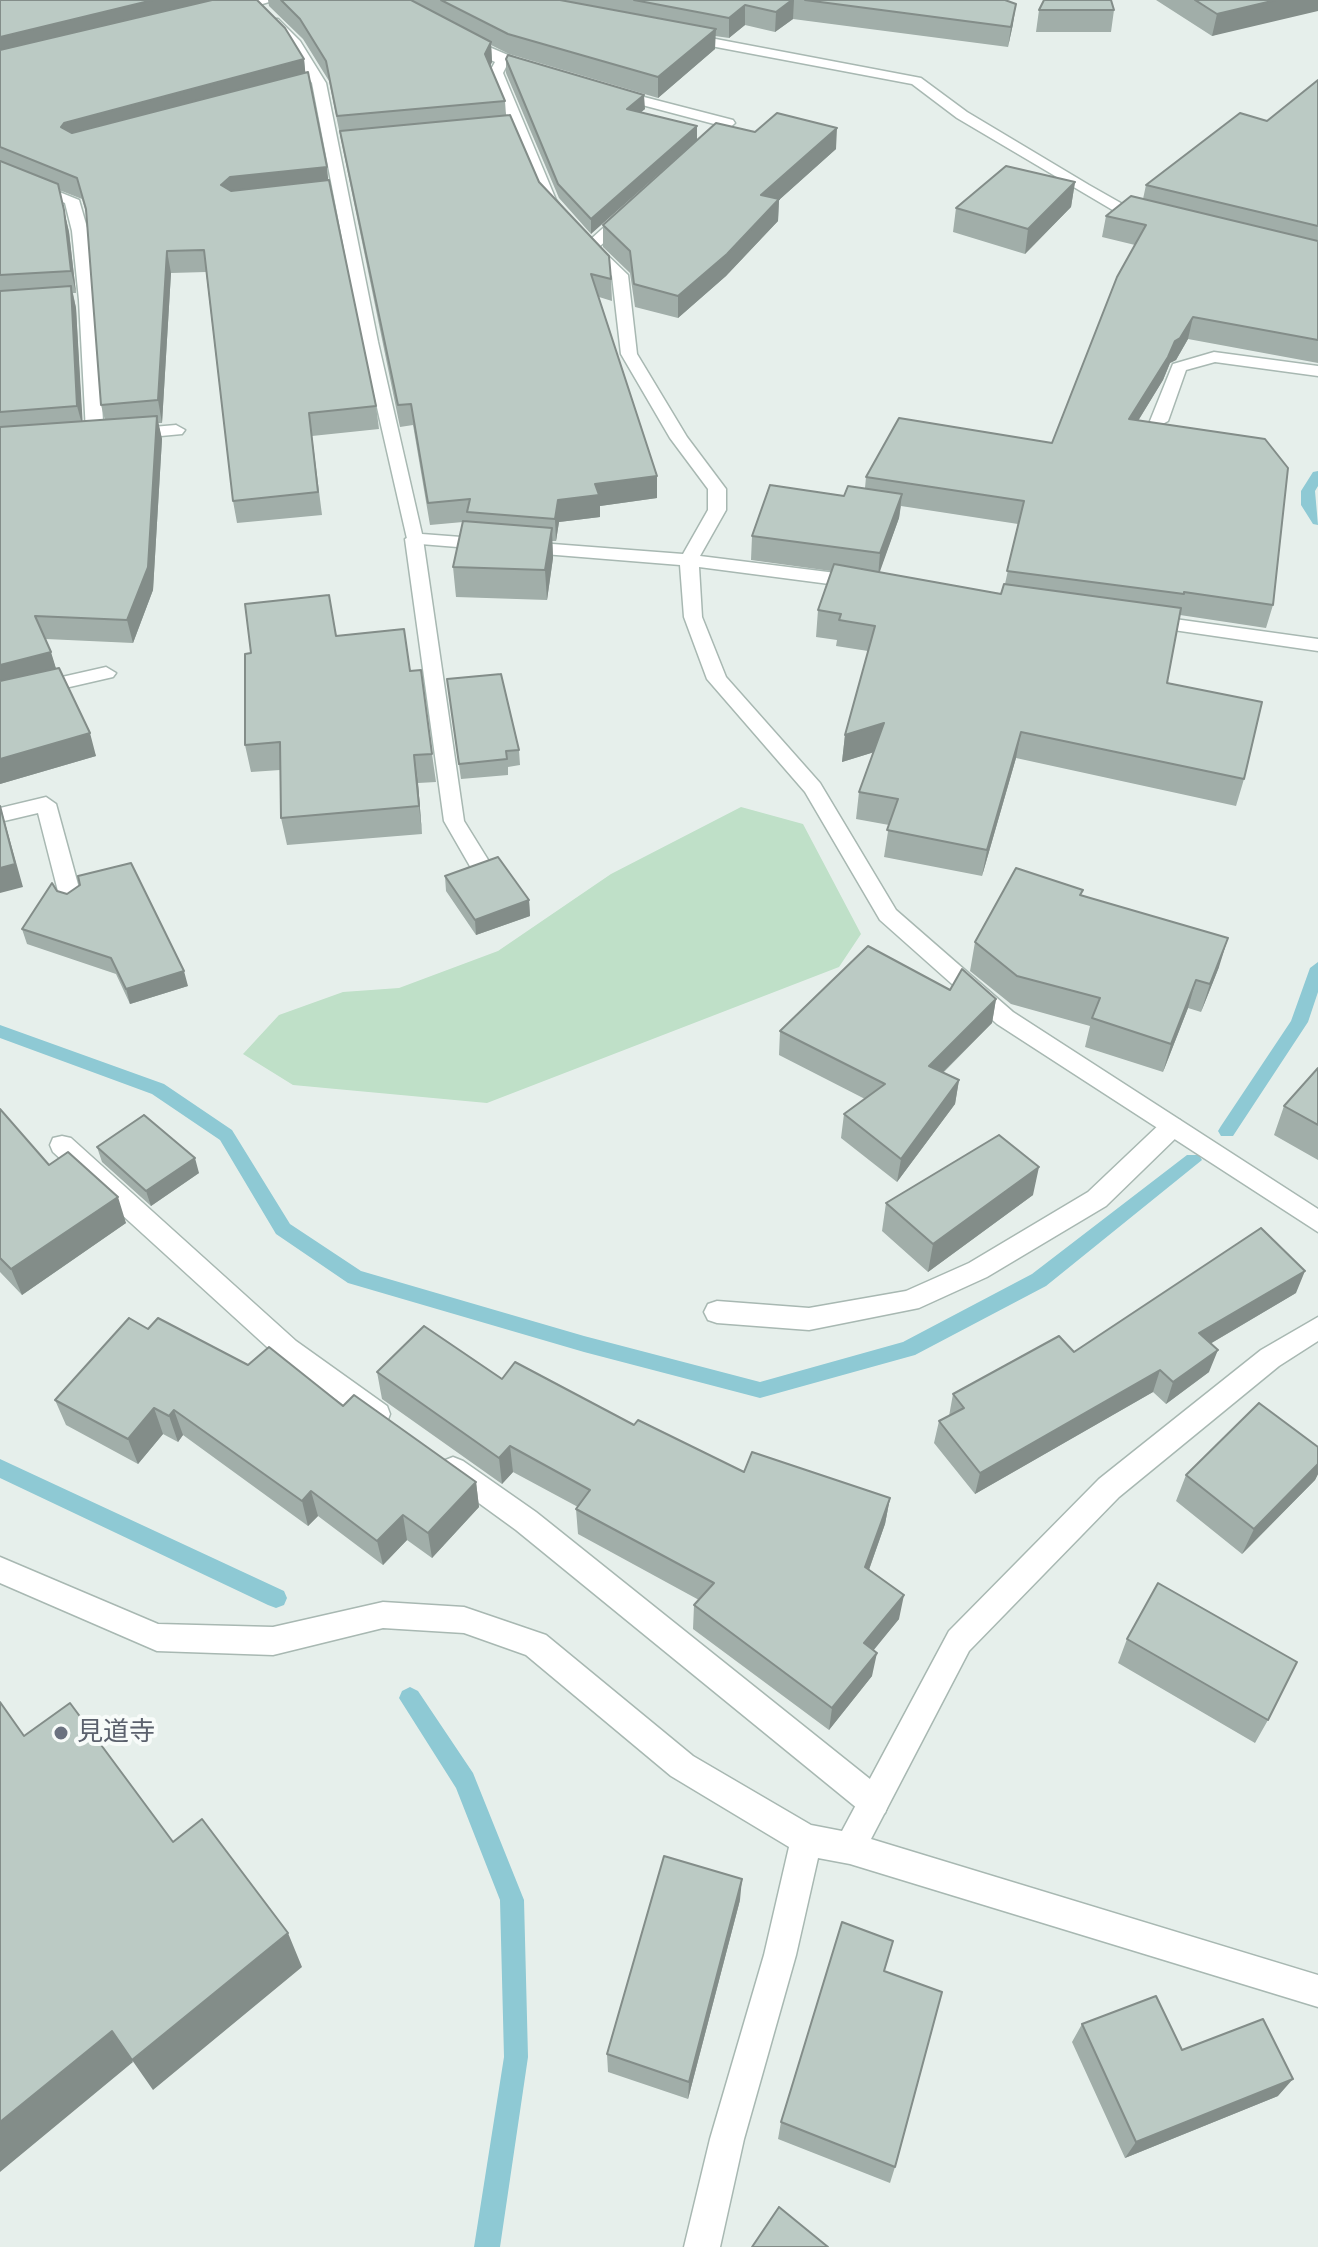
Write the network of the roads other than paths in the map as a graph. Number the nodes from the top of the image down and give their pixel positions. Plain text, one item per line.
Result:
1 (262, 2) edge
2 (211, 14) edge
3 (448, 34) edge
4 (669, 34) edge
5 (503, 60) junction
6 (545, 72) edge
7 (604, 91) edge
8 (694, 154) edge
9 (0, 172) edge
10 (33, 186) junction
11 (0, 187) edge
12 (636, 206) edge
13 (1163, 219) edge
14 (580, 236) junction
15 (1318, 371) edge
16 (1159, 421) edge
17 (176, 430) dead end
18 (95, 436) junction
19 (63, 439) edge
20 (414, 539) junction
21 (689, 560) junction
22 (874, 584) edge
23 (1133, 619) edge
24 (1318, 645) edge
25 (106, 673) dead end
26 (0, 697) edge
27 (0, 815) edge
28 (479, 863) edge
29 (71, 899) edge
30 (1172, 1127) junction
31 (62, 1145) dead end
32 (1318, 1222) edge
33 (717, 1312) dead end
34 (1318, 1328) edge
35 (400, 1431) edge
36 (438, 1458) edge
37 (0, 1570) edge
38 (874, 1802) junction
39 (806, 1840) junction
40 (850, 1848) junction
41 (1318, 1991) edge
42 (702, 2247) edge

1 - 2 street
1 - 20 street
3 - 5 street
4 - 13 street
5 - 6 street
5 - 14 street
7 - 8 street
9 - 10 street
10 - 11 street
10 - 18 street
12 - 14 street
14 - 21 street
15 - 16 street
17 - 18 street
18 - 19 street
20 - 21 street
20 - 28 street
21 - 22 street
21 - 30 street
23 - 24 street
25 - 26 street
27 - 29 street
30 - 32 street
30 - 33 street
31 - 35 street
34 - 38 street
36 - 38 street
37 - 39 street
38 - 40 street
39 - 40 street
39 - 42 street
40 - 41 street

